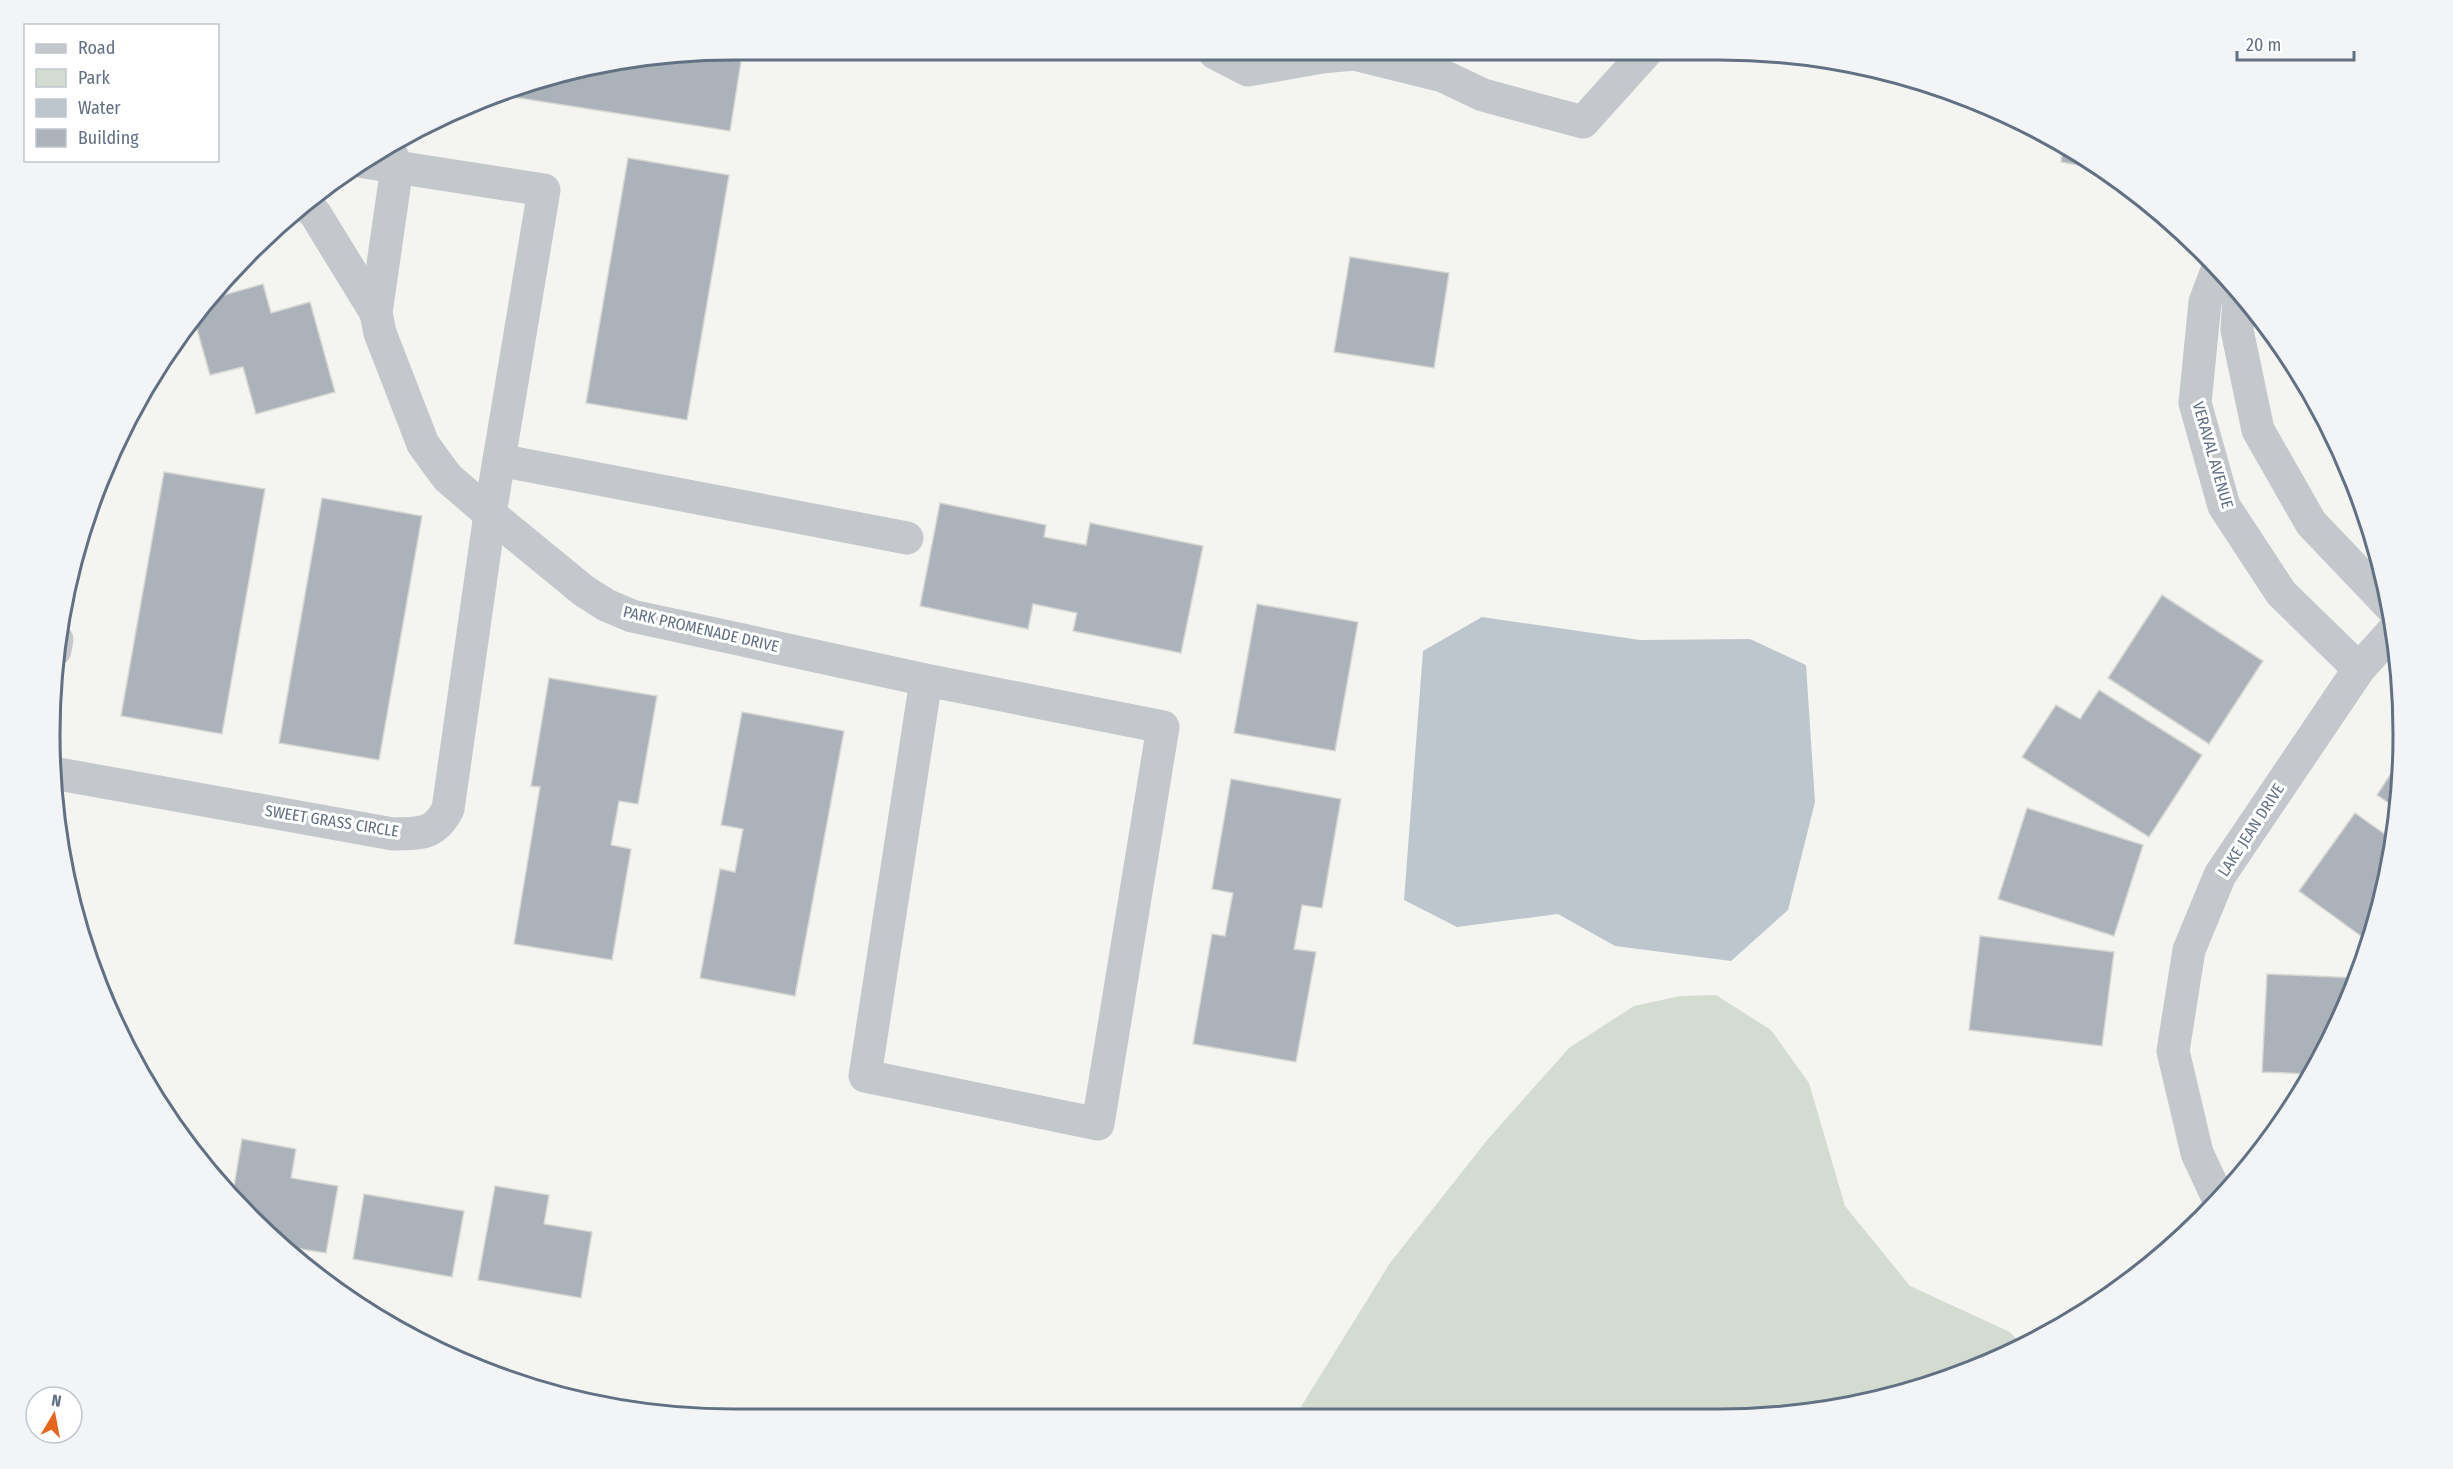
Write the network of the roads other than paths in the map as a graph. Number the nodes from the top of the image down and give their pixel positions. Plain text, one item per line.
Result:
1 (1229, 60) edge
2 (1314, 60) edge
3 (1378, 60) edge
4 (1639, 60) edge
5 (392, 157) edge
6 (312, 209) edge
7 (2214, 278) edge
8 (2238, 305) edge
9 (375, 313) junction
10 (499, 460) junction
11 (490, 514) junction
12 (907, 538) dead end
13 (2378, 593) edge
14 (2386, 639) edge
15 (2359, 669) junction
16 (926, 680) junction
17 (61, 774) edge
18 (2215, 1191) edge

1 - 2 street
3 - 4 street
5 - 9 street, PARK PROMENADE DRIVE
5 - 10 street, SWEET GRASS CIRCLE
6 - 9 street
7 - 15 street, VERAVAL AVENUE
8 - 13 street
9 - 11 street, PARK PROMENADE DRIVE
10 - 11 street, SWEET GRASS CIRCLE
10 - 12 street
11 - 16 street, PARK PROMENADE DRIVE
11 - 17 street, SWEET GRASS CIRCLE
14 - 15 street, LAKE JEAN DRIVE
15 - 18 street, LAKE JEAN DRIVE
16 - 16 street, PARK PROMENADE DRIVE

